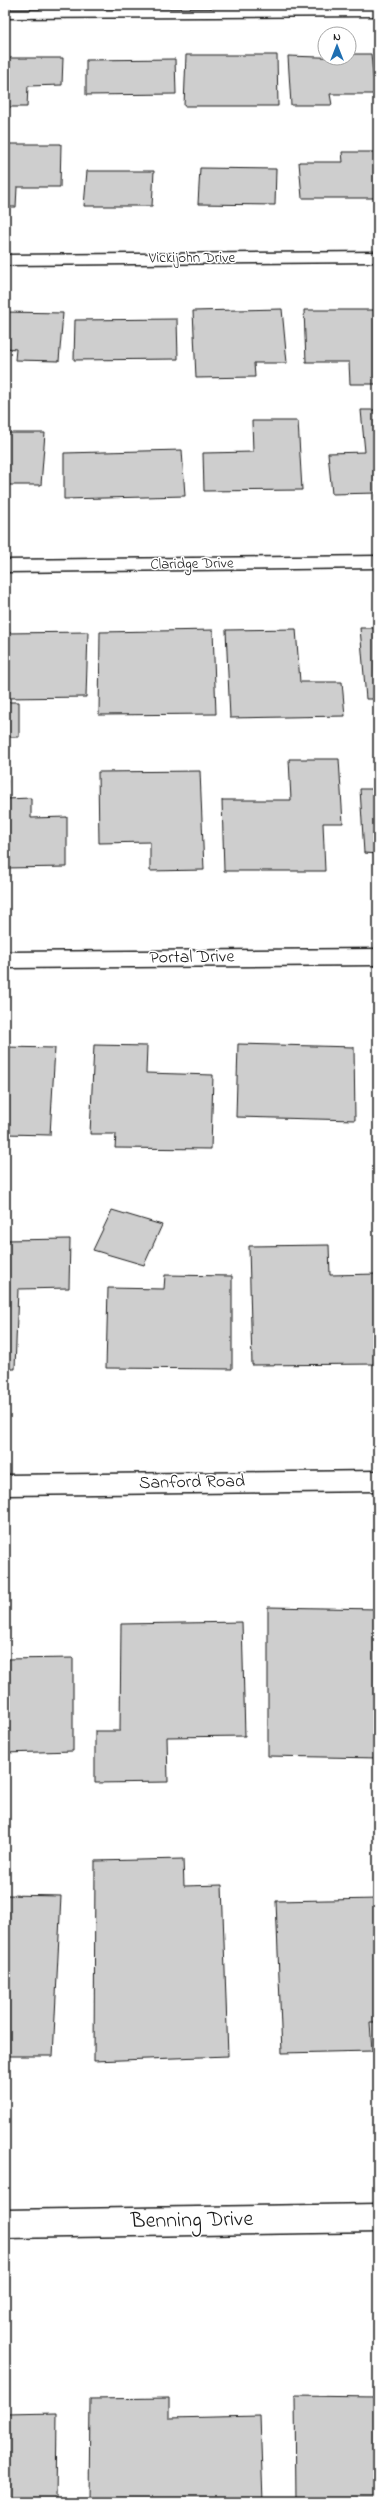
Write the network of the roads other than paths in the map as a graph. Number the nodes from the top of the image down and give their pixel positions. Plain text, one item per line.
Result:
1 (378, 12) edge
2 (5, 14) edge
3 (378, 257) edge
4 (5, 260) edge
5 (378, 562) edge
6 (5, 566) edge
7 (378, 957) edge
8 (5, 960) edge
9 (378, 1480) edge
10 (5, 1485) edge
11 (378, 2218) edge
12 (5, 2224) edge

1 - 2 street
3 - 4 street, Vickijohn Drive
5 - 6 street, Claridge Drive
7 - 8 street, Portal Drive
9 - 10 street, Sanford Road
11 - 12 street, Benning Drive

